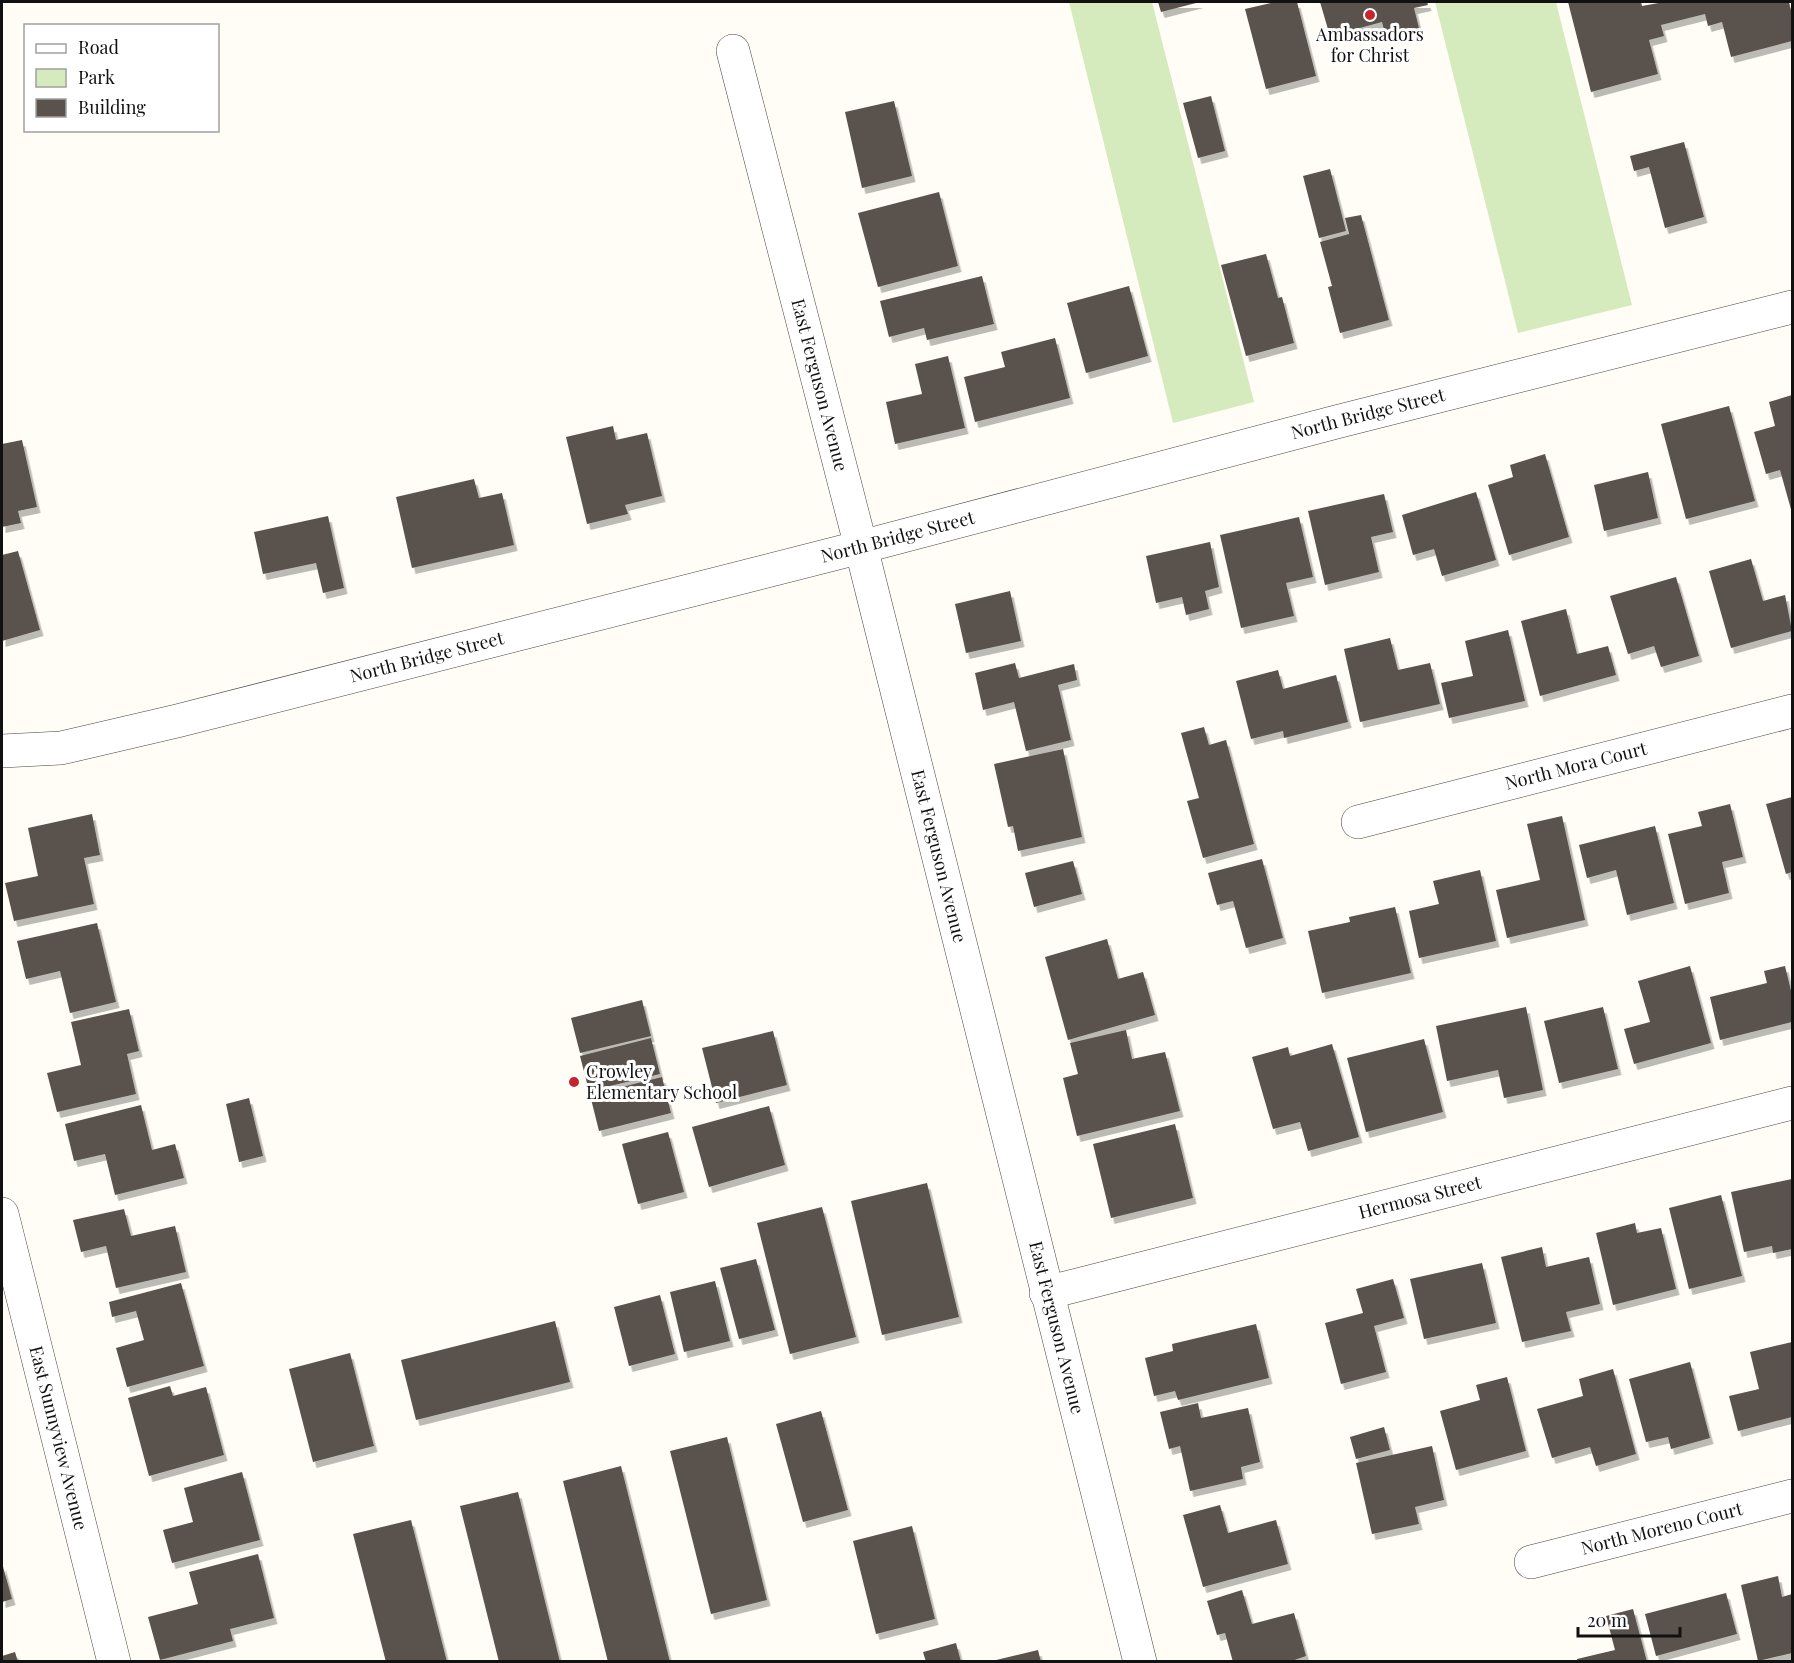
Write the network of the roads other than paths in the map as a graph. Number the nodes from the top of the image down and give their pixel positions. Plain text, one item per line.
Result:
1 (733, 51) dead end
2 (1792, 308) edge
3 (861, 547) junction
4 (1792, 711) edge
5 (2, 751) edge
6 (1358, 822) dead end
7 (1792, 1104) edge
8 (2, 1214) edge
9 (1046, 1293) junction
10 (1792, 1496) edge
11 (1531, 1562) dead end
12 (114, 1662) edge
13 (1140, 1662) edge

1 - 3 street, East Ferguson Avenue
2 - 3 street, North Bridge Street
3 - 5 street, North Bridge Street
3 - 9 street, East Ferguson Avenue
4 - 6 street, North Mora Court
7 - 9 street, Hermosa Street
8 - 12 street, East Sunnyview Avenue
9 - 13 street, East Ferguson Avenue
10 - 11 street, North Moreno Court

